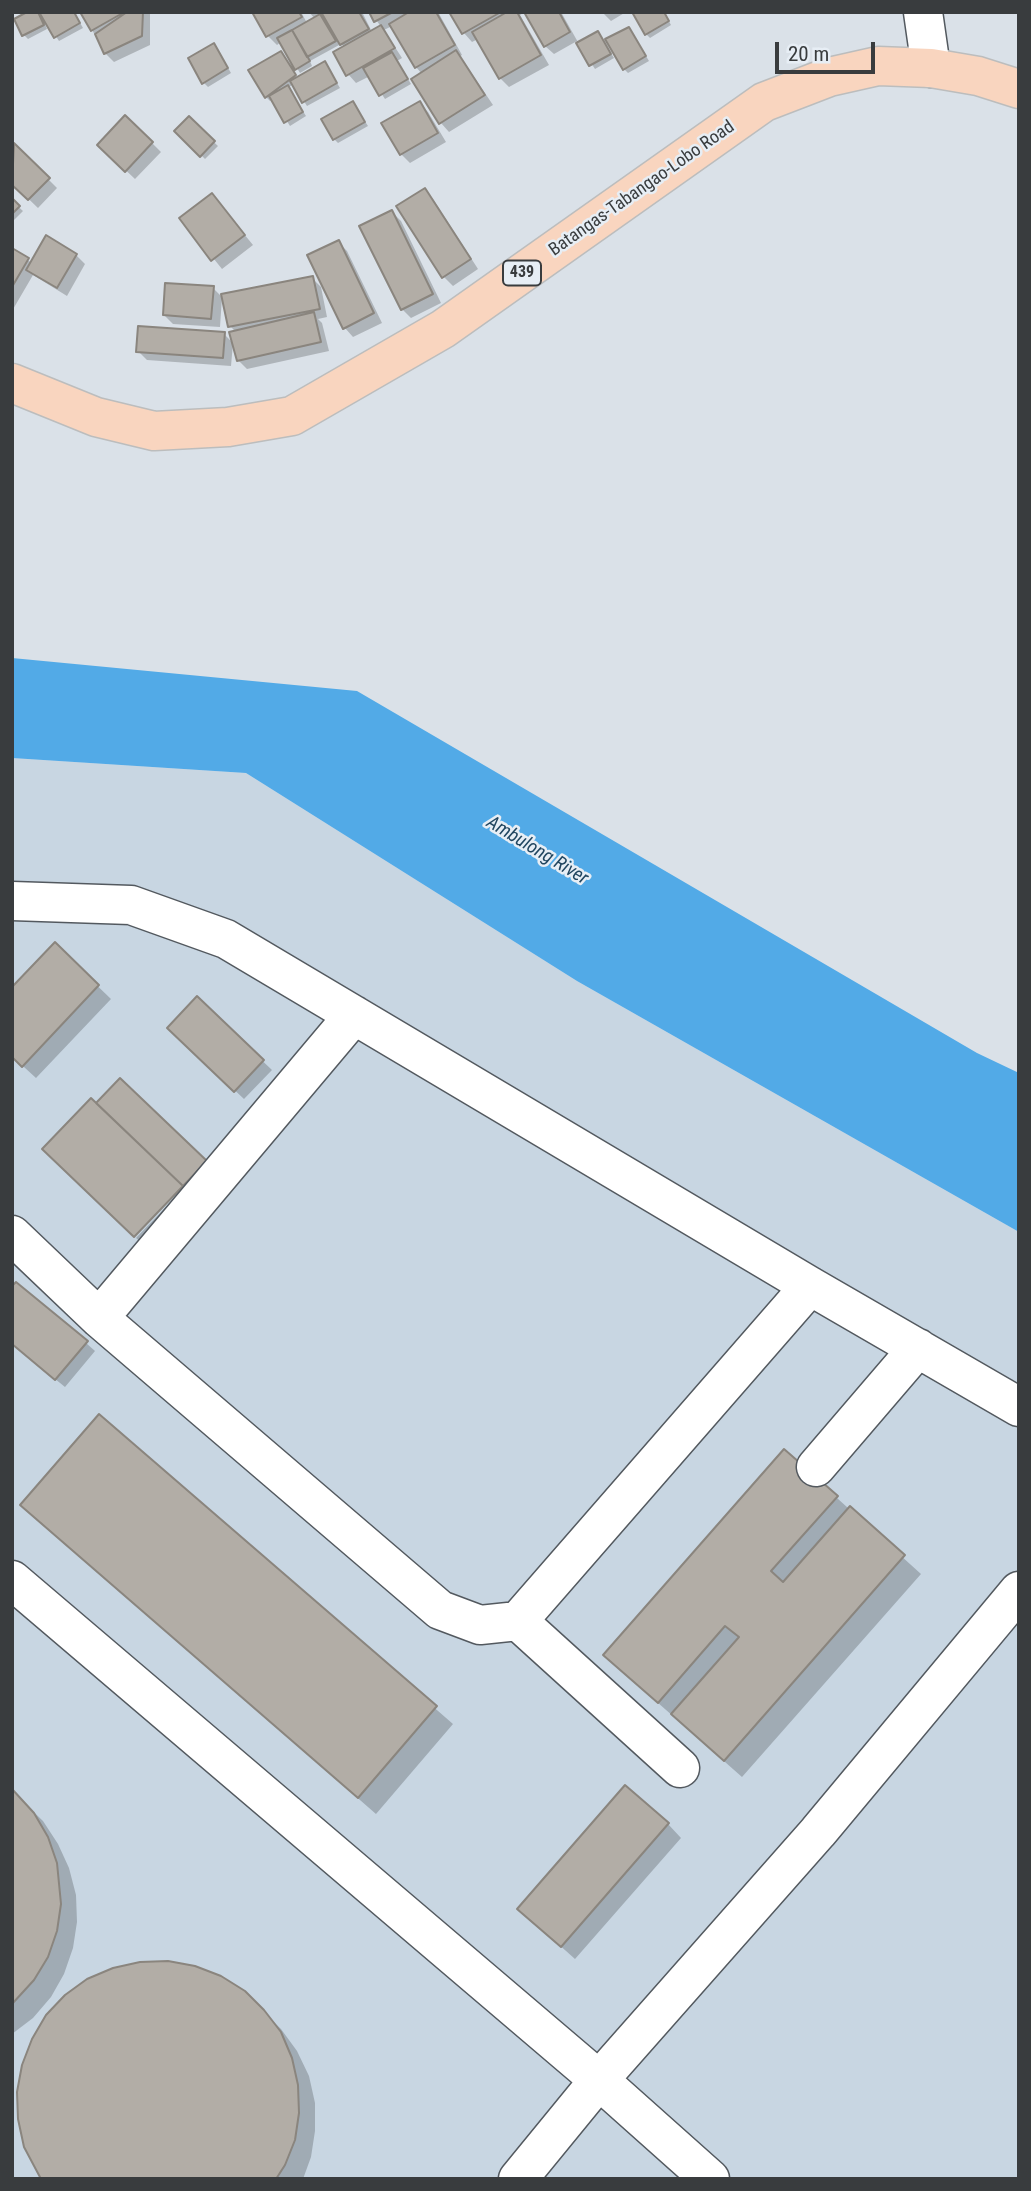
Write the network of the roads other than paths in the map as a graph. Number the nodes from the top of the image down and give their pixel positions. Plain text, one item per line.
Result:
1 (923, 12) edge
2 (931, 68) junction
3 (1019, 89) edge
4 (12, 383) edge
5 (12, 901) edge
6 (354, 1015) junction
7 (12, 1235) edge
8 (810, 1286) junction
9 (99, 1318) junction
10 (918, 1348) junction
11 (1019, 1407) edge
12 (816, 1467) dead end
13 (12, 1580) edge
14 (1019, 1591) edge
15 (518, 1621) junction
16 (680, 1768) dead end
17 (600, 2080) junction
18 (518, 2179) edge
19 (710, 2179) edge

1 - 2 street
2 - 3 main road, Batangas-Tabangao-Lobo Road / 439
2 - 4 main road, Batangas-Tabangao-Lobo Road / 439
5 - 6 street
6 - 8 street
6 - 9 street
7 - 9 street
8 - 10 street
8 - 15 street
9 - 15 street
10 - 11 street
10 - 12 street
13 - 17 street
14 - 17 street
15 - 16 street
17 - 18 street
17 - 19 street

